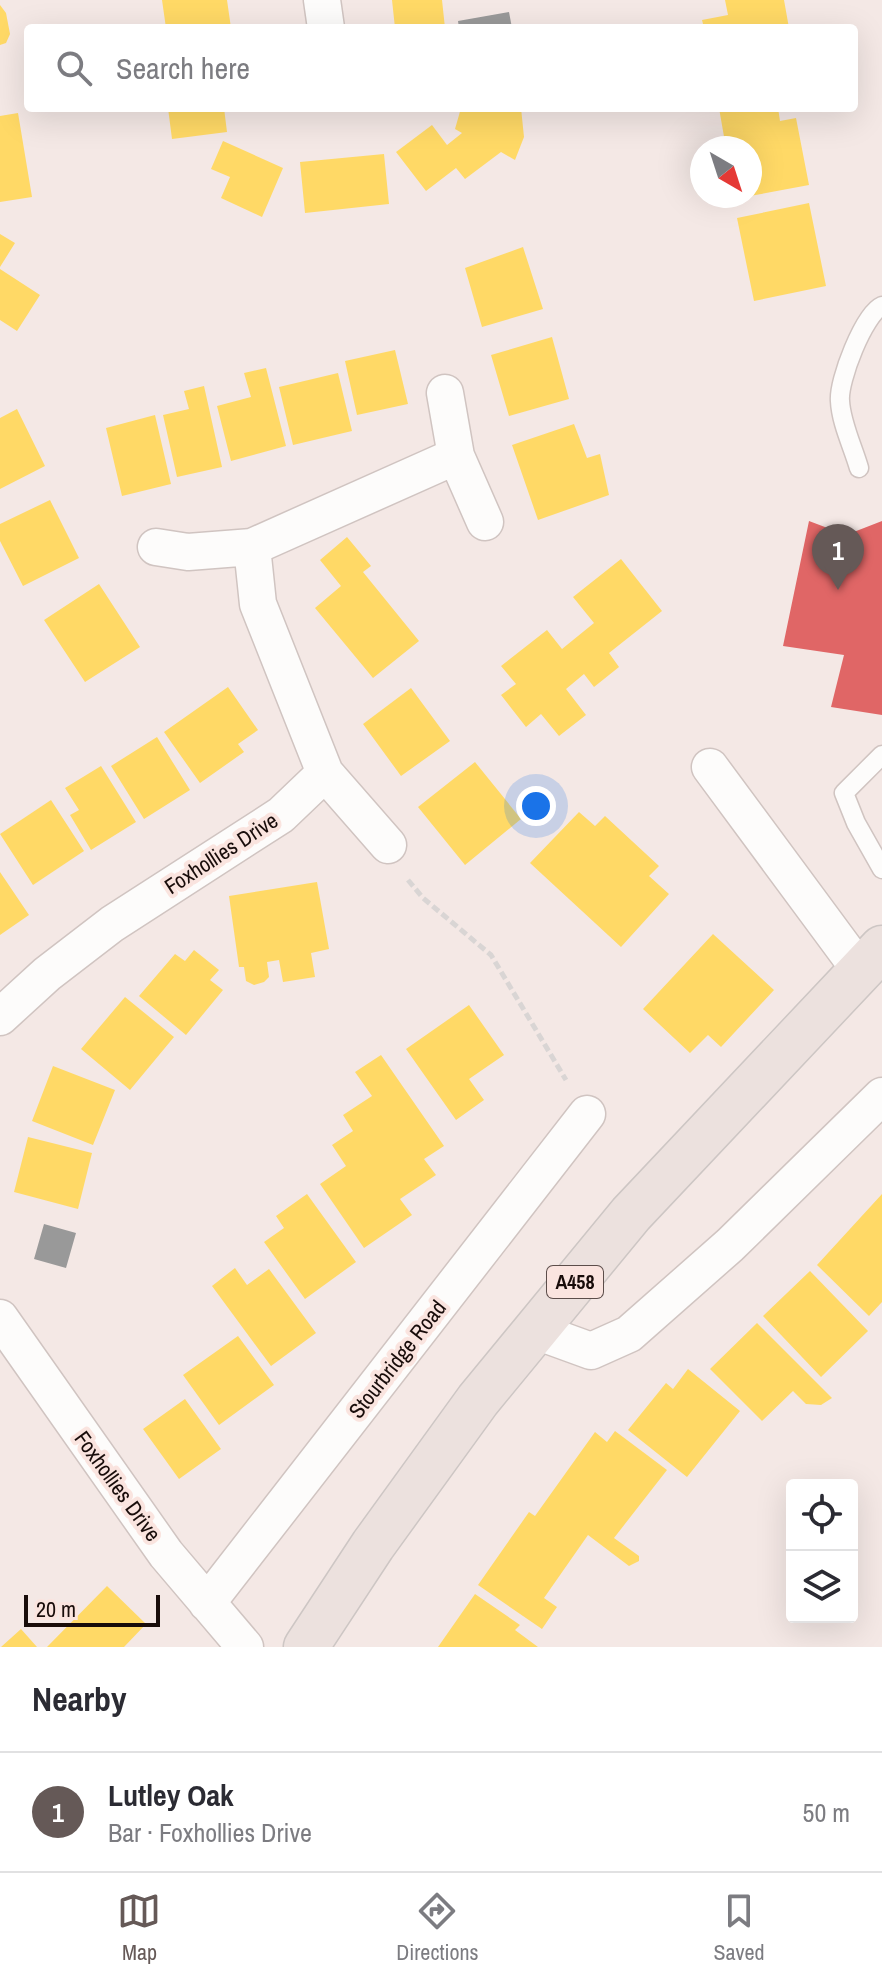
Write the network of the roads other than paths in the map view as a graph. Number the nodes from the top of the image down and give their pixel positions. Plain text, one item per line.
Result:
1 (322, 0) edge
2 (325, 24) edge
3 (882, 306) edge
4 (445, 393) dead end
5 (456, 456) junction
6 (859, 468) dead end
7 (485, 522) dead end
8 (156, 547) dead end
9 (252, 547) junction
10 (882, 755) edge
11 (710, 767) dead end
12 (325, 773) junction
13 (388, 845) road end
14 (882, 869) edge
15 (871, 959) edge
16 (0, 1017) edge
17 (882, 1096) edge
18 (587, 1114) road end
19 (0, 1318) edge
20 (536, 1331) junction
21 (207, 1603) junction
22 (245, 1647) edge
23 (306, 1647) edge

1 - 2 street
3 - 6 lane
4 - 5 street
5 - 7 street
5 - 9 street
8 - 9 street
9 - 12 street
10 - 14 lane
11 - 15 street
12 - 13 street
12 - 16 street, Foxhollies Drive
15 - 20 highway, A458
17 - 20 street
18 - 21 street, Stourbridge Road
19 - 21 street, Foxhollies Drive
20 - 23 highway, A458
21 - 22 street, Foxhollies Drive

